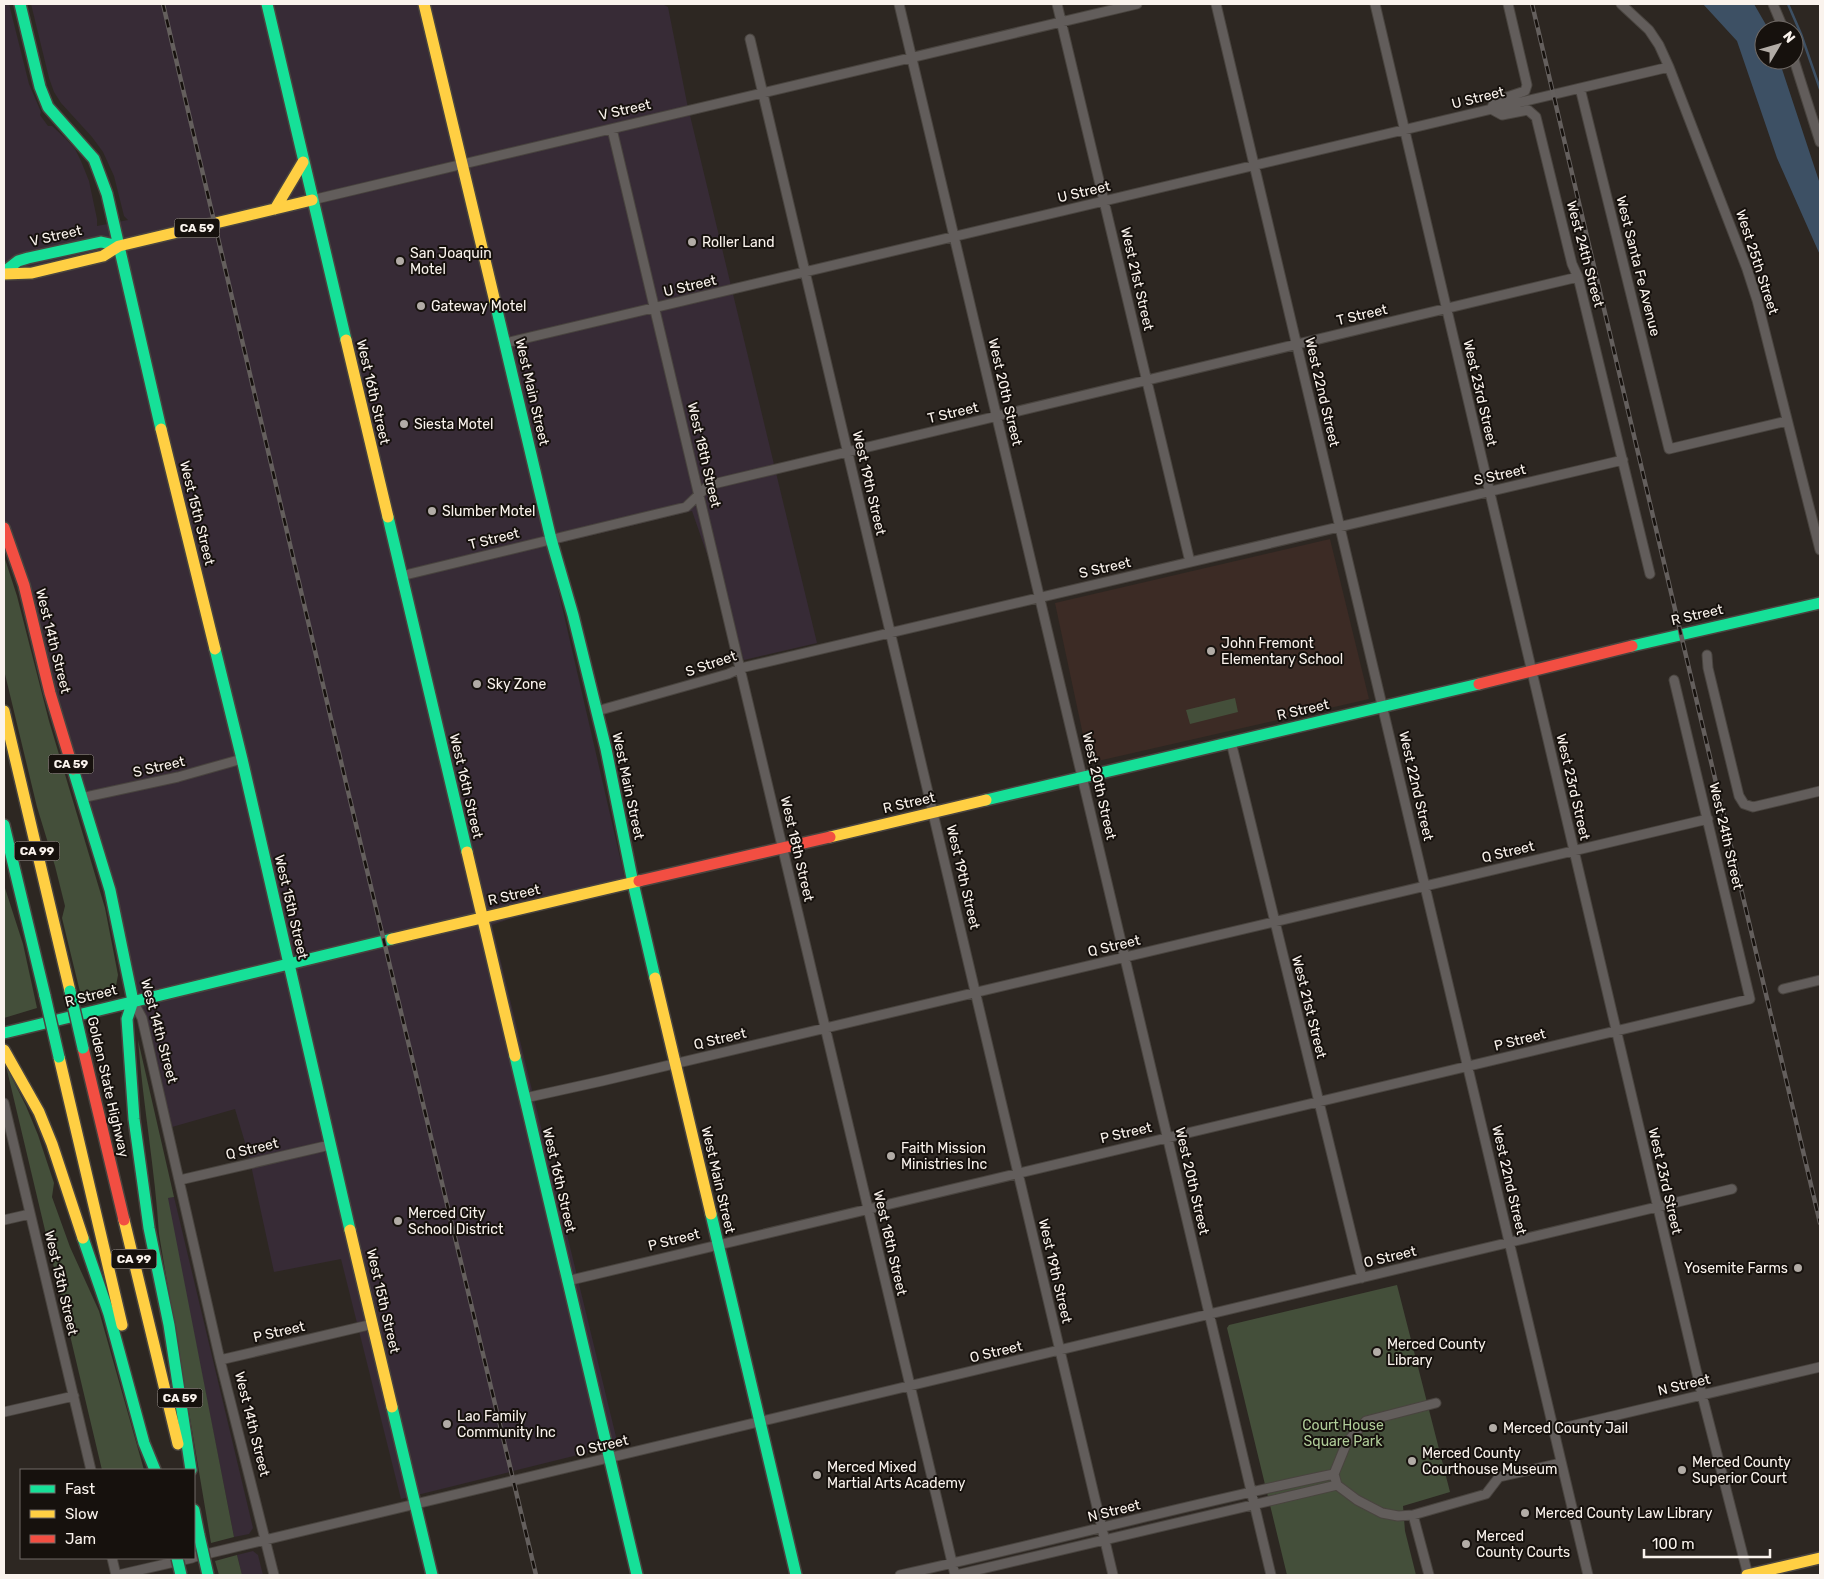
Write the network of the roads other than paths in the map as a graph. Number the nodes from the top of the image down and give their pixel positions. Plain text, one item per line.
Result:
1 (20, 4) edge
2 (267, 4) edge
3 (424, 4) edge
4 (899, 4) edge
5 (1057, 4) edge
6 (1137, 4) edge
7 (1216, 4) edge
8 (1375, 4) edge
9 (1508, 4) edge
10 (1621, 4) edge
11 (1772, 4) edge
12 (1779, 20) edge
13 (1062, 22) junction
14 (750, 39) dead end
15 (912, 57) junction
16 (1669, 67) junction
17 (1797, 70) edge
18 (1580, 88) junction
19 (764, 93) junction
20 (1491, 109) junction
21 (612, 129) junction
22 (1404, 130) junction
23 (1820, 142) edge
24 (303, 162) junction
25 (462, 164) junction
26 (1254, 166) junction
27 (312, 200) junction
28 (1104, 201) junction
29 (275, 209) junction
30 (954, 237) junction
31 (119, 246) junction
32 (806, 272) junction
33 (4, 273) edge
34 (1578, 277) junction
35 (655, 308) junction
36 (1446, 309) junction
37 (505, 344) junction
38 (1296, 345) junction
39 (1147, 380) junction
40 (997, 416) junction
41 (1787, 421) junction
42 (848, 452) junction
43 (1623, 460) junction
44 (1489, 491) junction
45 (699, 496) junction
46 (1340, 526) junction
47 (4, 528) edge
48 (551, 539) junction
49 (1820, 550) edge
50 (1190, 562) junction
51 (1650, 574) dead end
52 (401, 576) junction
53 (1039, 597) junction
54 (1820, 603) edge
55 (890, 632) junction
56 (1707, 656) dead end
57 (741, 668) junction
58 (1532, 671) junction
59 (1674, 680) dead end
60 (1382, 706) junction
61 (4, 711) edge
62 (597, 711) junction
63 (1231, 742) junction
64 (242, 759) junction
65 (1082, 777) junction
66 (1820, 791) edge
67 (81, 798) junction
68 (933, 813) junction
69 (1708, 819) junction
70 (4, 825) edge
71 (783, 849) junction
72 (1574, 851) junction
73 (633, 883) junction
74 (1425, 886) junction
75 (482, 918) junction
76 (1274, 922) junction
77 (1125, 958) junction
78 (288, 964) junction
79 (1820, 980) edge
80 (1783, 989) dead end
81 (976, 993) junction
82 (1750, 998) joint
83 (132, 1001) junction
84 (826, 1028) junction
85 (1616, 1031) junction
86 (4, 1033) edge
87 (4, 1050) edge
88 (675, 1064) junction
89 (1468, 1067) junction
90 (525, 1098) junction
91 (1318, 1101) junction
92 (4, 1103) edge
93 (1167, 1137) junction
94 (330, 1145) junction
95 (1018, 1173) junction
96 (180, 1180) junction
97 (1732, 1189) dead end
98 (1657, 1207) junction
99 (868, 1208) junction
100 (30, 1214) junction
101 (4, 1220) edge
102 (1510, 1242) junction
103 (718, 1244) junction
104 (1362, 1278) junction
105 (567, 1281) junction
106 (1209, 1315) junction
107 (373, 1324) junction
108 (1060, 1350) junction
109 (220, 1360) junction
110 (1820, 1367) edge
111 (910, 1386) junction
112 (1702, 1395) junction
113 (74, 1396) junction
114 (1436, 1403) dead end
115 (4, 1412) edge
116 (760, 1422) junction
117 (1554, 1430) junction
118 (609, 1459) junction
119 (1561, 1463) junction
120 (91, 1469) edge
121 (156, 1469) edge
122 (156, 1469) edge
123 (184, 1469) edge
124 (192, 1469) edge
125 (1334, 1474) junction
126 (1337, 1485) junction
127 (1251, 1492) junction
128 (416, 1505) junction
129 (1255, 1505) junction
130 (1414, 1515) junction
131 (195, 1517) edge
132 (1102, 1529) junction
133 (266, 1540) junction
134 (1104, 1540) junction
135 (195, 1556) edge
136 (1820, 1558) edge
137 (112, 1559) edge
138 (183, 1559) edge
139 (187, 1559) edge
140 (952, 1564) junction
141 (117, 1575) edge
142 (181, 1575) edge
143 (208, 1575) edge
144 (274, 1575) edge
145 (432, 1575) edge
146 (637, 1575) edge
147 (796, 1575) edge
148 (900, 1575) edge
149 (955, 1575) edge
150 (1113, 1575) edge
151 (1271, 1575) edge
152 (1428, 1575) edge
153 (1588, 1575) edge
154 (1748, 1575) edge

1 - 31 main road, West 15th Street
2 - 24 main road, West 16th Street
3 - 25 main road, West Main Street
4 - 15 street, West 20th Street
5 - 13 street, West 21st Street
6 - 13 street, V Street
7 - 26 street, West 22nd Street
8 - 22 street, West 23rd Street
9 - 20 street
10 - 16 street, West 25th Street
11 - 12 street
13 - 15 street, V Street
13 - 28 street, West 21st Street
14 - 19 street, West 19th Street
15 - 19 street, V Street
15 - 30 street, West 20th Street
16 - 18 street, U Street
16 - 41 street, West 25th Street
17 - 23 street
18 - 20 street, U Street
18 - 41 street, West Santa Fe Avenue
19 - 21 street, V Street
19 - 32 street, West 19th Street
20 - 22 street, U Street
20 - 34 street, West 24th Street
21 - 25 street, V Street
21 - 35 street, West 18th Street
22 - 26 street, U Street
22 - 36 street, West 23rd Street
24 - 27 main road, West 16th Street
24 - 29 main road
25 - 27 street, V Street
25 - 37 main road, West Main Street
26 - 28 street, U Street
26 - 38 street, West 22nd Street
27 - 29 main road, V Street / CA 59
27 - 52 main road, West 16th Street
28 - 30 street, U Street
28 - 39 street, West 21st Street
29 - 31 main road, V Street / CA 59
30 - 32 street, U Street
30 - 40 street, West 20th Street
31 - 33 main road, V Street / CA 59
31 - 64 main road, West 15th Street
32 - 35 street, U Street
32 - 42 street, West 19th Street
34 - 36 street, T Street
34 - 43 street, West 24th Street
35 - 37 street, U Street
35 - 45 street, West 18th Street
36 - 38 street, T Street
36 - 44 street, West 23rd Street
37 - 48 main road, West Main Street
38 - 39 street, T Street
38 - 46 street, West 22nd Street
39 - 40 street, T Street
39 - 50 street, West 21st Street
40 - 42 street, T Street
40 - 53 street, West 20th Street
41 - 49 street, West 25th Street
42 - 45 street, T Street
42 - 55 street, West 19th Street
43 - 44 street, S Street
43 - 51 street, West 24th Street
44 - 46 street, S Street
44 - 58 street, West 23rd Street
45 - 48 street, T Street
45 - 57 street, West 18th Street
46 - 50 street, S Street
46 - 60 street, West 22nd Street
47 - 67 main road, West 14th Street / CA 59
48 - 52 street, T Street
48 - 62 main road, West Main Street
50 - 53 street, S Street
52 - 75 main road, West 16th Street
53 - 55 street, S Street
53 - 65 street, West 20th Street
54 - 58 main road, R Street
55 - 57 street, S Street
55 - 68 street, West 19th Street
56 - 66 street
57 - 62 street, S Street
57 - 71 street, West 18th Street
58 - 60 main road, R Street
58 - 72 street, West 23rd Street
59 - 69 street, West 24th Street
60 - 63 main road, R Street
60 - 74 street, West 22nd Street
61 - 123 main road, Golden State Highway / CA 99, bridge
62 - 73 main road, West Main Street
63 - 65 main road, R Street
63 - 76 street, West 21st Street
64 - 67 street, S Street
64 - 78 main road, West 15th Street
65 - 68 main road, R Street
65 - 77 street, West 20th Street
67 - 83 main road, West 14th Street / CA 59
68 - 71 main road, R Street
68 - 81 street, West 19th Street
69 - 72 street, Q Street
69 - 82 street, West 24th Street
70 - 121 main road, CA 99, bridge
71 - 73 main road, R Street
71 - 84 street, West 18th Street
72 - 74 street, Q Street
72 - 85 street, West 23rd Street
73 - 75 main road, R Street
73 - 88 main road, West Main Street
74 - 76 street, Q Street
74 - 89 street, West 22nd Street
75 - 78 main road, R Street
75 - 90 main road, West 16th Street
76 - 77 street, Q Street
76 - 91 street, West 21st Street
77 - 81 street, Q Street
77 - 93 street, West 20th Street
78 - 83 main road, R Street
78 - 94 main road, West 15th Street
79 - 80 street
81 - 84 street, Q Street
81 - 95 street, West 19th Street
82 - 85 street, P Street
83 - 86 main road, R Street
83 - 96 street, West 14th Street
83 - 124 main road, CA 59
84 - 88 street, Q Street
84 - 99 street, West 18th Street
85 - 89 street, P Street
85 - 98 street, West 23rd Street
87 - 122 main road
88 - 90 street, Q Street
88 - 103 main road, West Main Street
89 - 91 street, P Street
89 - 102 street, West 22nd Street
90 - 105 main road, West 16th Street
91 - 93 street, P Street
91 - 104 street, West 21st Street
92 - 100 street, West 13th Street
93 - 95 street, P Street
93 - 106 street, West 20th Street
94 - 96 street, Q Street
94 - 107 main road, West 15th Street
95 - 99 street, P Street
95 - 108 street, West 19th Street
96 - 109 street, West 14th Street
97 - 98 street, O Street
98 - 102 street, O Street
98 - 112 street, West 23rd Street
99 - 103 street, P Street
99 - 111 street, West 18th Street
100 - 101 street
100 - 113 street, West 13th Street
102 - 104 street, O Street
102 - 117 street, West 22nd Street
103 - 105 street, P Street
103 - 116 main road, West Main Street
104 - 106 street, O Street
105 - 118 main road, West 16th Street
106 - 108 street, O Street
106 - 127 street, West 20th Street
107 - 109 street, P Street
107 - 128 main road, West 15th Street
108 - 111 street, O Street
108 - 132 street, West 19th Street
109 - 133 street, West 14th Street
110 - 112 street, N Street
111 - 116 street, O Street
111 - 140 street, West 18th Street
112 - 117 street, N Street
112 - 154 street, West 23rd Street
113 - 115 street
113 - 120 street, West 13th Street
114 - 125 street
116 - 118 street, O Street
116 - 147 main road, West Main Street
117 - 119 street, West 22nd Street
118 - 128 street, O Street
118 - 146 main road, West 16th Street
119 - 130 street
119 - 153 street, West 22nd Street
125 - 126 street
125 - 127 street, N Street
126 - 129 street, N Street
126 - 130 street
127 - 129 street, West 20th Street
127 - 132 street, N Street
128 - 133 street, O Street
128 - 145 main road, West 15th Street
129 - 134 street, N Street
129 - 151 street, West 20th Street
130 - 152 street
131 - 143 main road, bridge
132 - 134 street, West 19th Street
132 - 140 street, N Street
133 - 135 street, O Street
133 - 144 street, West 14th Street
134 - 149 street, N Street
134 - 150 street, West 19th Street
136 - 154 main road
137 - 141 street
138 - 141 street
139 - 142 main road, bridge
140 - 148 street, N Street
140 - 149 street, West 18th Street

